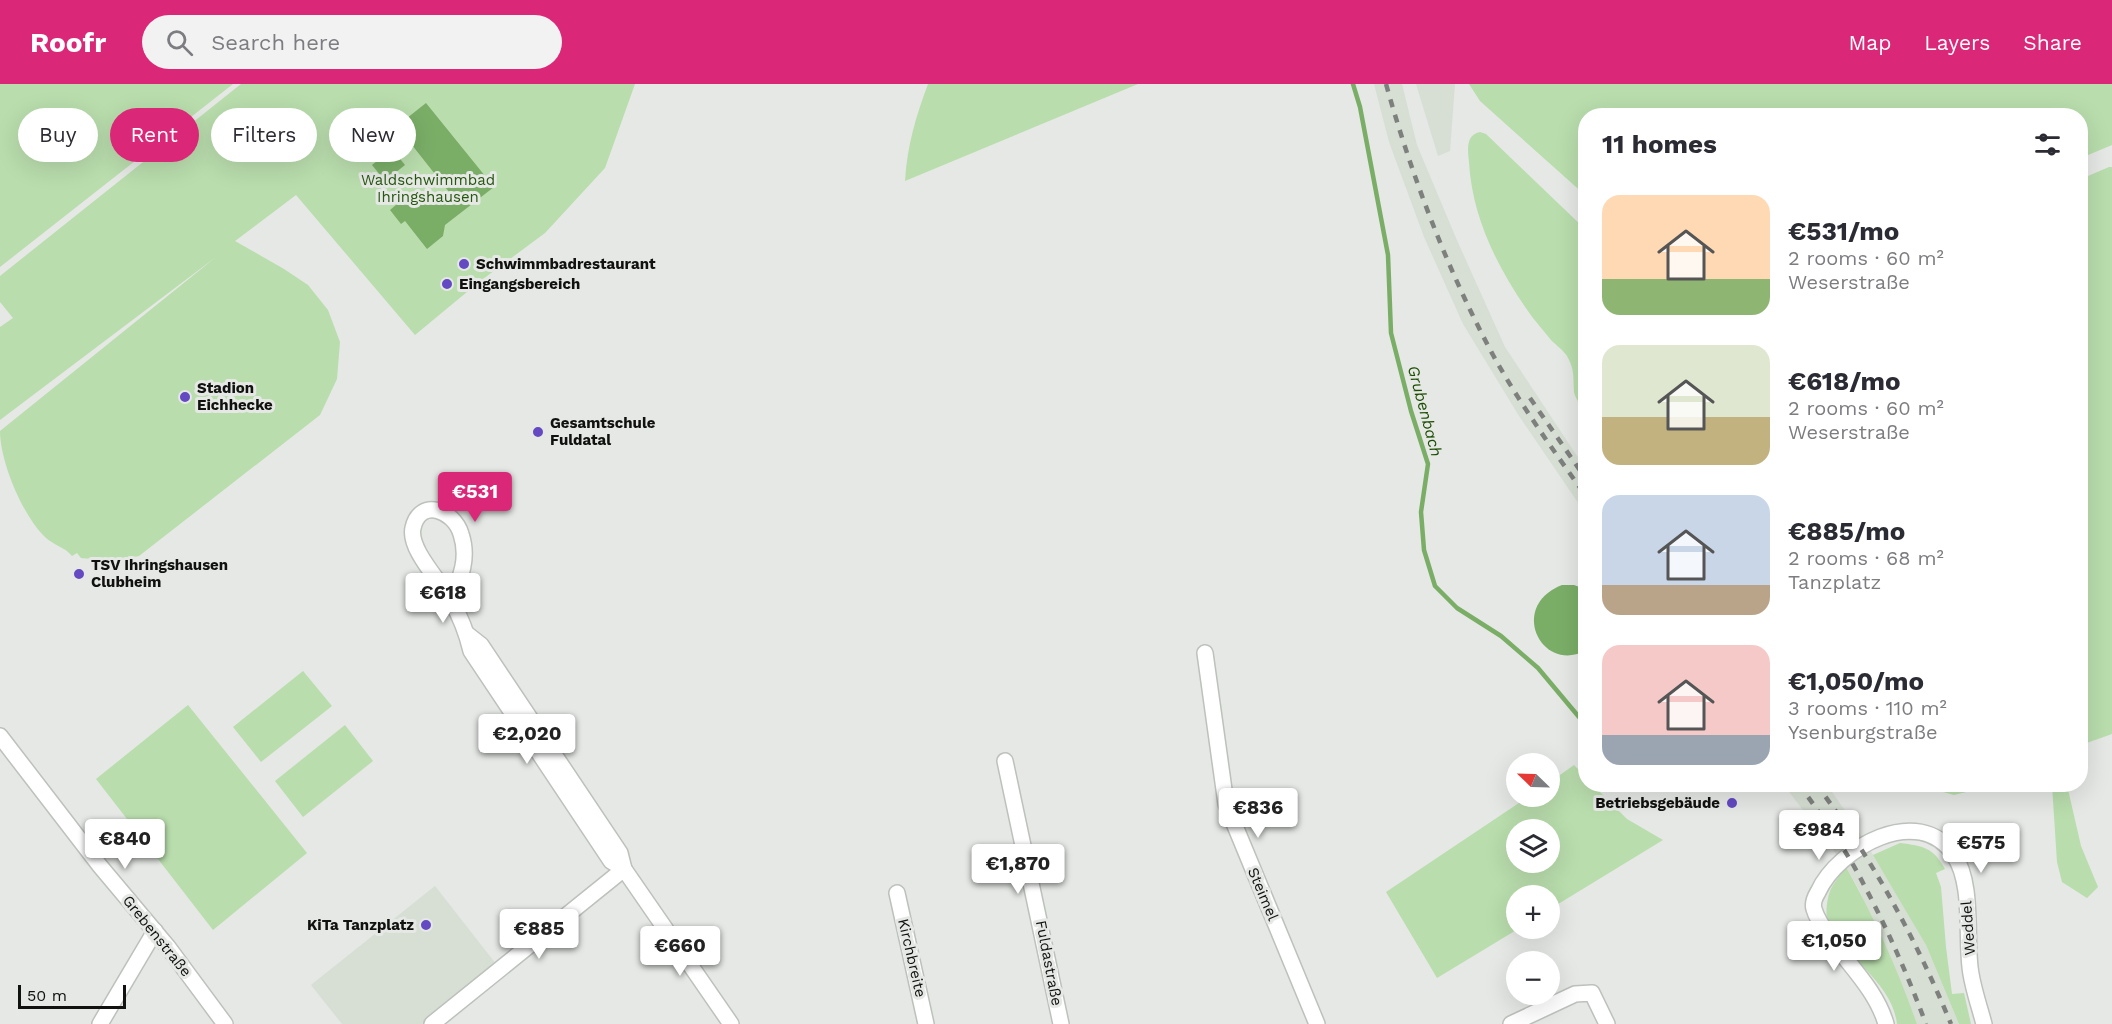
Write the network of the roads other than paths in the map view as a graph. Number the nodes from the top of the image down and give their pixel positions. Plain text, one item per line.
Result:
1 (451, 600) junction
2 (1205, 653) dead end
3 (0, 736) edge
4 (1005, 760) dead end
5 (624, 869) junction
6 (897, 893) dead end
7 (154, 931) junction
8 (100, 1024) edge
9 (225, 1024) edge
10 (432, 1024) edge
11 (731, 1024) edge
12 (926, 1024) edge
13 (1061, 1024) edge
14 (1317, 1024) edge
15 (1511, 1024) edge
16 (1607, 1024) edge
17 (1886, 1024) edge
18 (1984, 1024) edge

1 - 1 street
1 - 5 street
2 - 14 street, Steimel
3 - 7 street, Grebenstraße
4 - 13 street, Fuldastraße
5 - 10 street
5 - 11 street
6 - 12 street, Kirchbreite
7 - 8 street
7 - 9 street, Grebenstraße
15 - 16 street
17 - 18 street, Weddel

